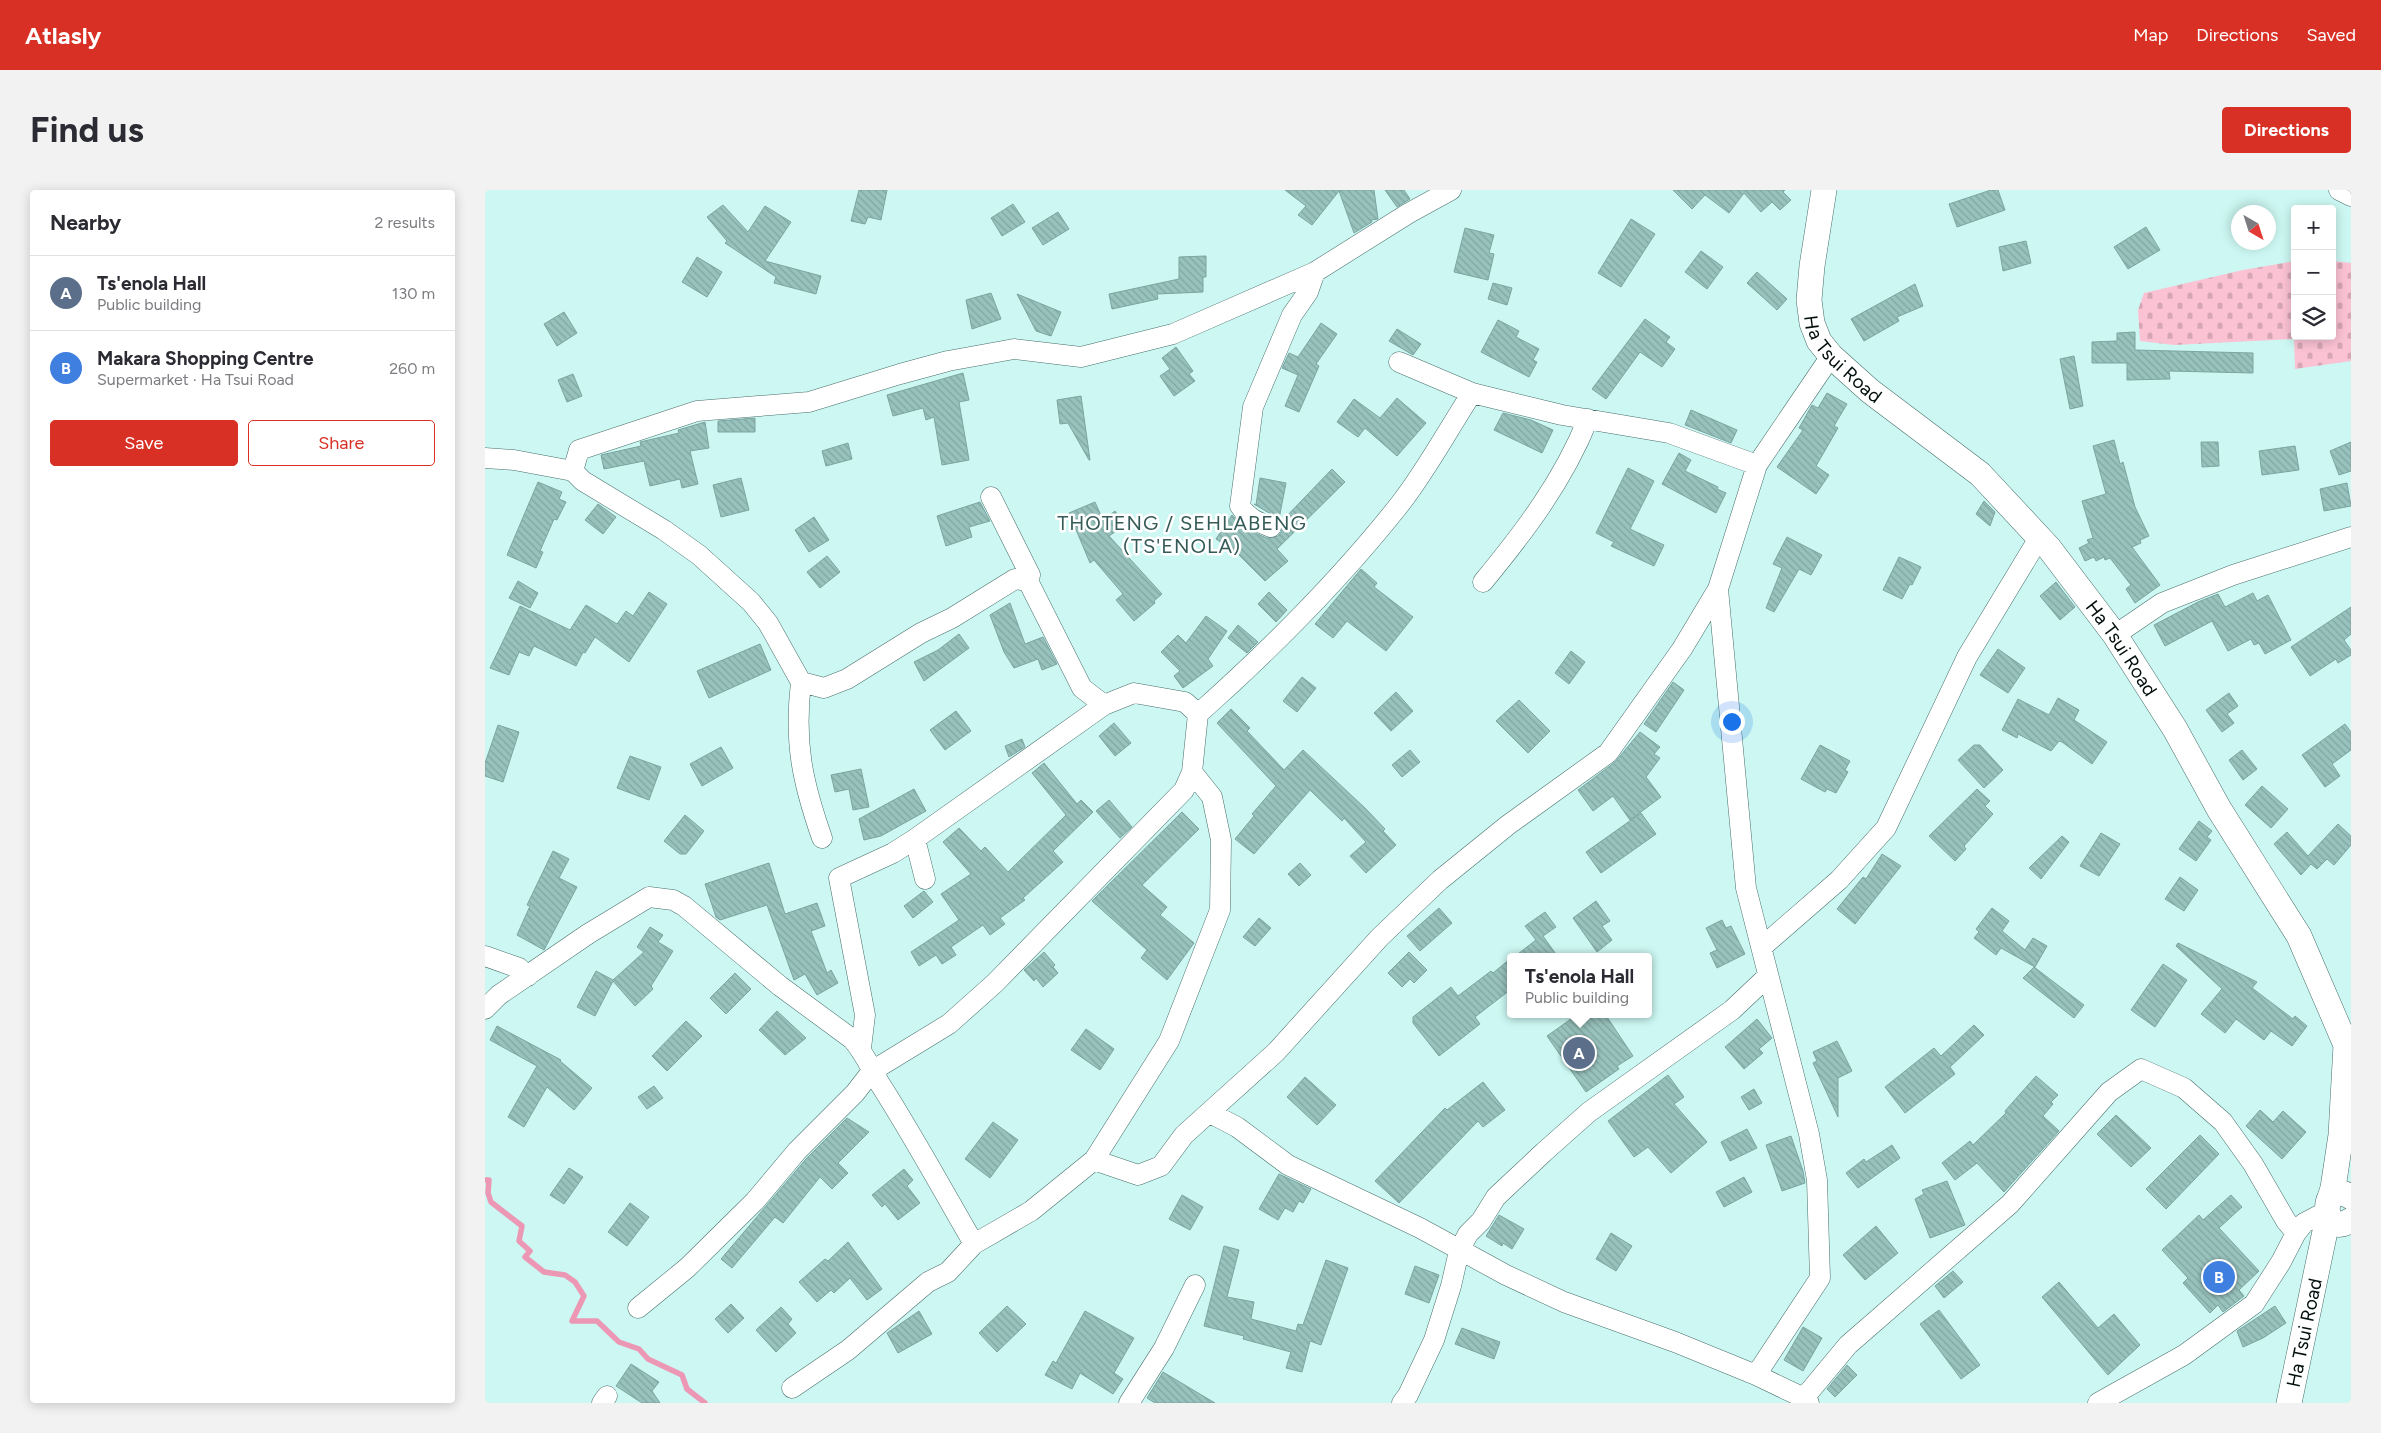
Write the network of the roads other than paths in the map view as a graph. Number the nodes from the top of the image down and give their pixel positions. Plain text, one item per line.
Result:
1 (1451, 190) edge
2 (1824, 190) edge
3 (2339, 190) edge
4 (2351, 196) edge
5 (1315, 272) junction
6 (1831, 356) junction
7 (1399, 362) dead end
8 (1472, 393) junction
9 (1588, 419) junction
10 (485, 458) edge
11 (1757, 465) junction
12 (573, 471) junction
13 (991, 497) dead end
14 (1271, 527) dead end
15 (2351, 537) edge
16 (2039, 538) junction
17 (1027, 581) junction
18 (1483, 582) dead end
19 (1718, 589) junction
20 (2115, 636) junction
21 (801, 682) junction
22 (1104, 704) junction
23 (1198, 714) junction
24 (1193, 772) junction
25 (822, 838) dead end
26 (915, 839) junction
27 (925, 879) dead end
28 (1762, 947) junction
29 (485, 956) edge
30 (528, 976) junction
31 (1768, 976) junction
32 (485, 1009) edge
33 (2349, 1044) edge
34 (861, 1048) junction
35 (872, 1071) junction
36 (1210, 1113) junction
37 (1094, 1160) junction
38 (2340, 1209) edge
39 (2296, 1233) junction
40 (974, 1244) junction
41 (1459, 1251) junction
42 (1195, 1285) dead end
43 (638, 1308) dead end
44 (1756, 1375) junction
45 (793, 1388) dead end
46 (1807, 1400) edge
47 (1129, 1403) edge
48 (1402, 1403) edge
49 (2098, 1403) edge
50 (2289, 1403) edge

1 - 5 street
2 - 6 street, Ha Tsui Road
3 - 4 street
5 - 12 street
5 - 14 street
6 - 11 street
6 - 16 street, Ha Tsui Road
7 - 8 street
8 - 9 street
8 - 23 street
9 - 11 street
9 - 18 street
10 - 12 street
11 - 19 street
12 - 21 street
13 - 17 street
15 - 20 street
16 - 20 street, Ha Tsui Road
16 - 28 street
17 - 21 street
17 - 22 street
19 - 28 street
19 - 36 street
20 - 33 street, Ha Tsui Road
21 - 25 street
22 - 23 street
22 - 26 street
23 - 24 street
24 - 35 street
24 - 37 street
26 - 27 street
26 - 34 street
28 - 31 street
29 - 30 street
30 - 32 street
30 - 34 street
31 - 41 street
31 - 44 street
33 - 38 street, Ha Tsui Road
34 - 35 street
35 - 40 street
35 - 43 street
36 - 37 street
36 - 41 street
37 - 40 street
38 - 39 street
38 - 50 street, Ha Tsui Road
39 - 46 street
39 - 49 street
40 - 45 street
41 - 44 street
41 - 48 street
42 - 47 street
44 - 46 street

